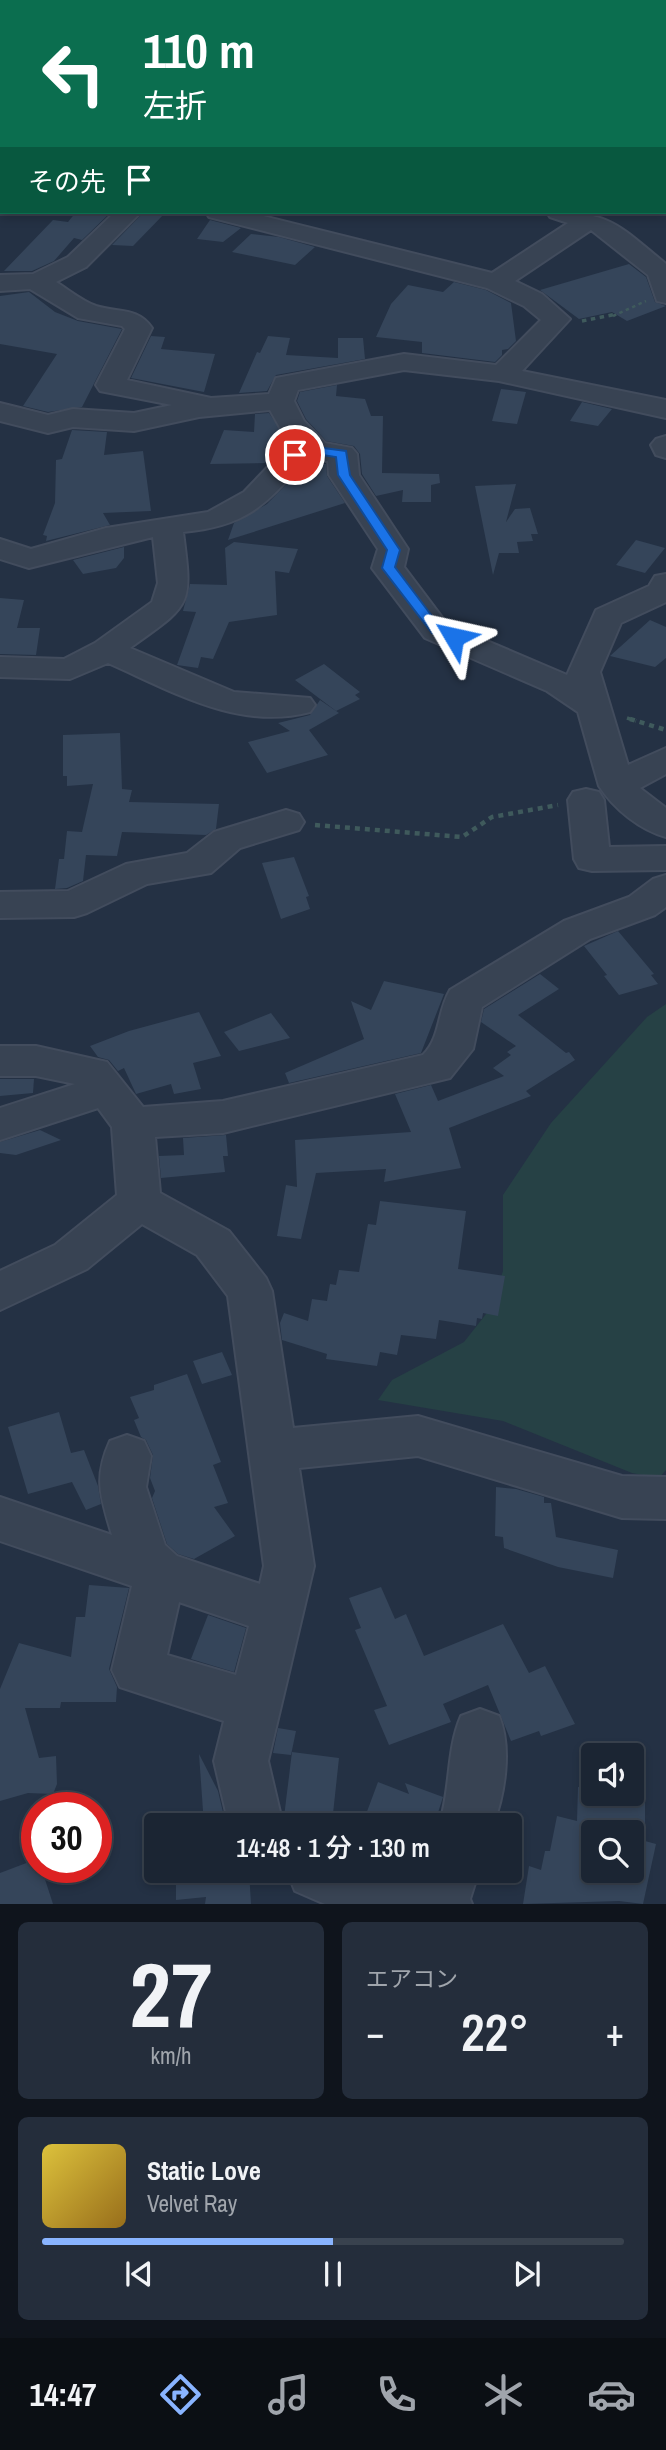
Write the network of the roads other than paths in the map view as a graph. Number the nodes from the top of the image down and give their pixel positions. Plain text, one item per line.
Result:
1 (127, 214) edge
2 (226, 214) edge
3 (564, 214) edge
4 (586, 222) junction
5 (37, 282) junction
6 (496, 282) junction
7 (0, 283) edge
8 (666, 295) edge
9 (505, 372) junction
10 (281, 401) junction
11 (200, 408) junction
12 (666, 409) edge
13 (0, 412) edge
14 (316, 450) junction
15 (167, 525) junction
16 (0, 548) edge
17 (666, 583) edge
18 (107, 650) junction
19 (0, 667) edge
20 (298, 705) dead end
21 (593, 706) junction
22 (666, 759) edge
23 (601, 793) junction
24 (286, 822) road end
25 (666, 825) edge
26 (666, 858) edge
27 (666, 888) edge
28 (0, 905) edge
29 (0, 1061) edge
30 (120, 1106) junction
31 (0, 1124) edge
32 (139, 1202) junction
33 (0, 1292) edge
34 (273, 1450) junction
35 (127, 1456) dead end
36 (666, 1498) edge
37 (0, 1519) edge
38 (160, 1573) junction
39 (278, 1613) junction
40 (255, 1706) junction
41 (480, 1734) dead end
42 (253, 1813) edge
43 (470, 1813) edge
44 (371, 1883) edge
45 (445, 1892) edge

1 - 5 street
2 - 6 street
3 - 4 street
4 - 6 street
4 - 8 street
5 - 7 street
5 - 11 street
6 - 9 street
9 - 10 street
9 - 12 street
10 - 11 street
10 - 14 street
11 - 13 street
14 - 15 street
14 - 21 street
15 - 16 street
15 - 18 street
17 - 21 street
18 - 19 street
18 - 20 street
21 - 23 street
22 - 23 street
23 - 25 street
23 - 26 street
24 - 28 street
27 - 30 street
29 - 30 street
30 - 31 street
30 - 32 street
32 - 33 street
32 - 34 street
34 - 36 street
34 - 39 street
35 - 38 street
37 - 38 street
38 - 39 street
38 - 40 street
39 - 40 street
40 - 42 street
41 - 43 street
44 - 45 street

